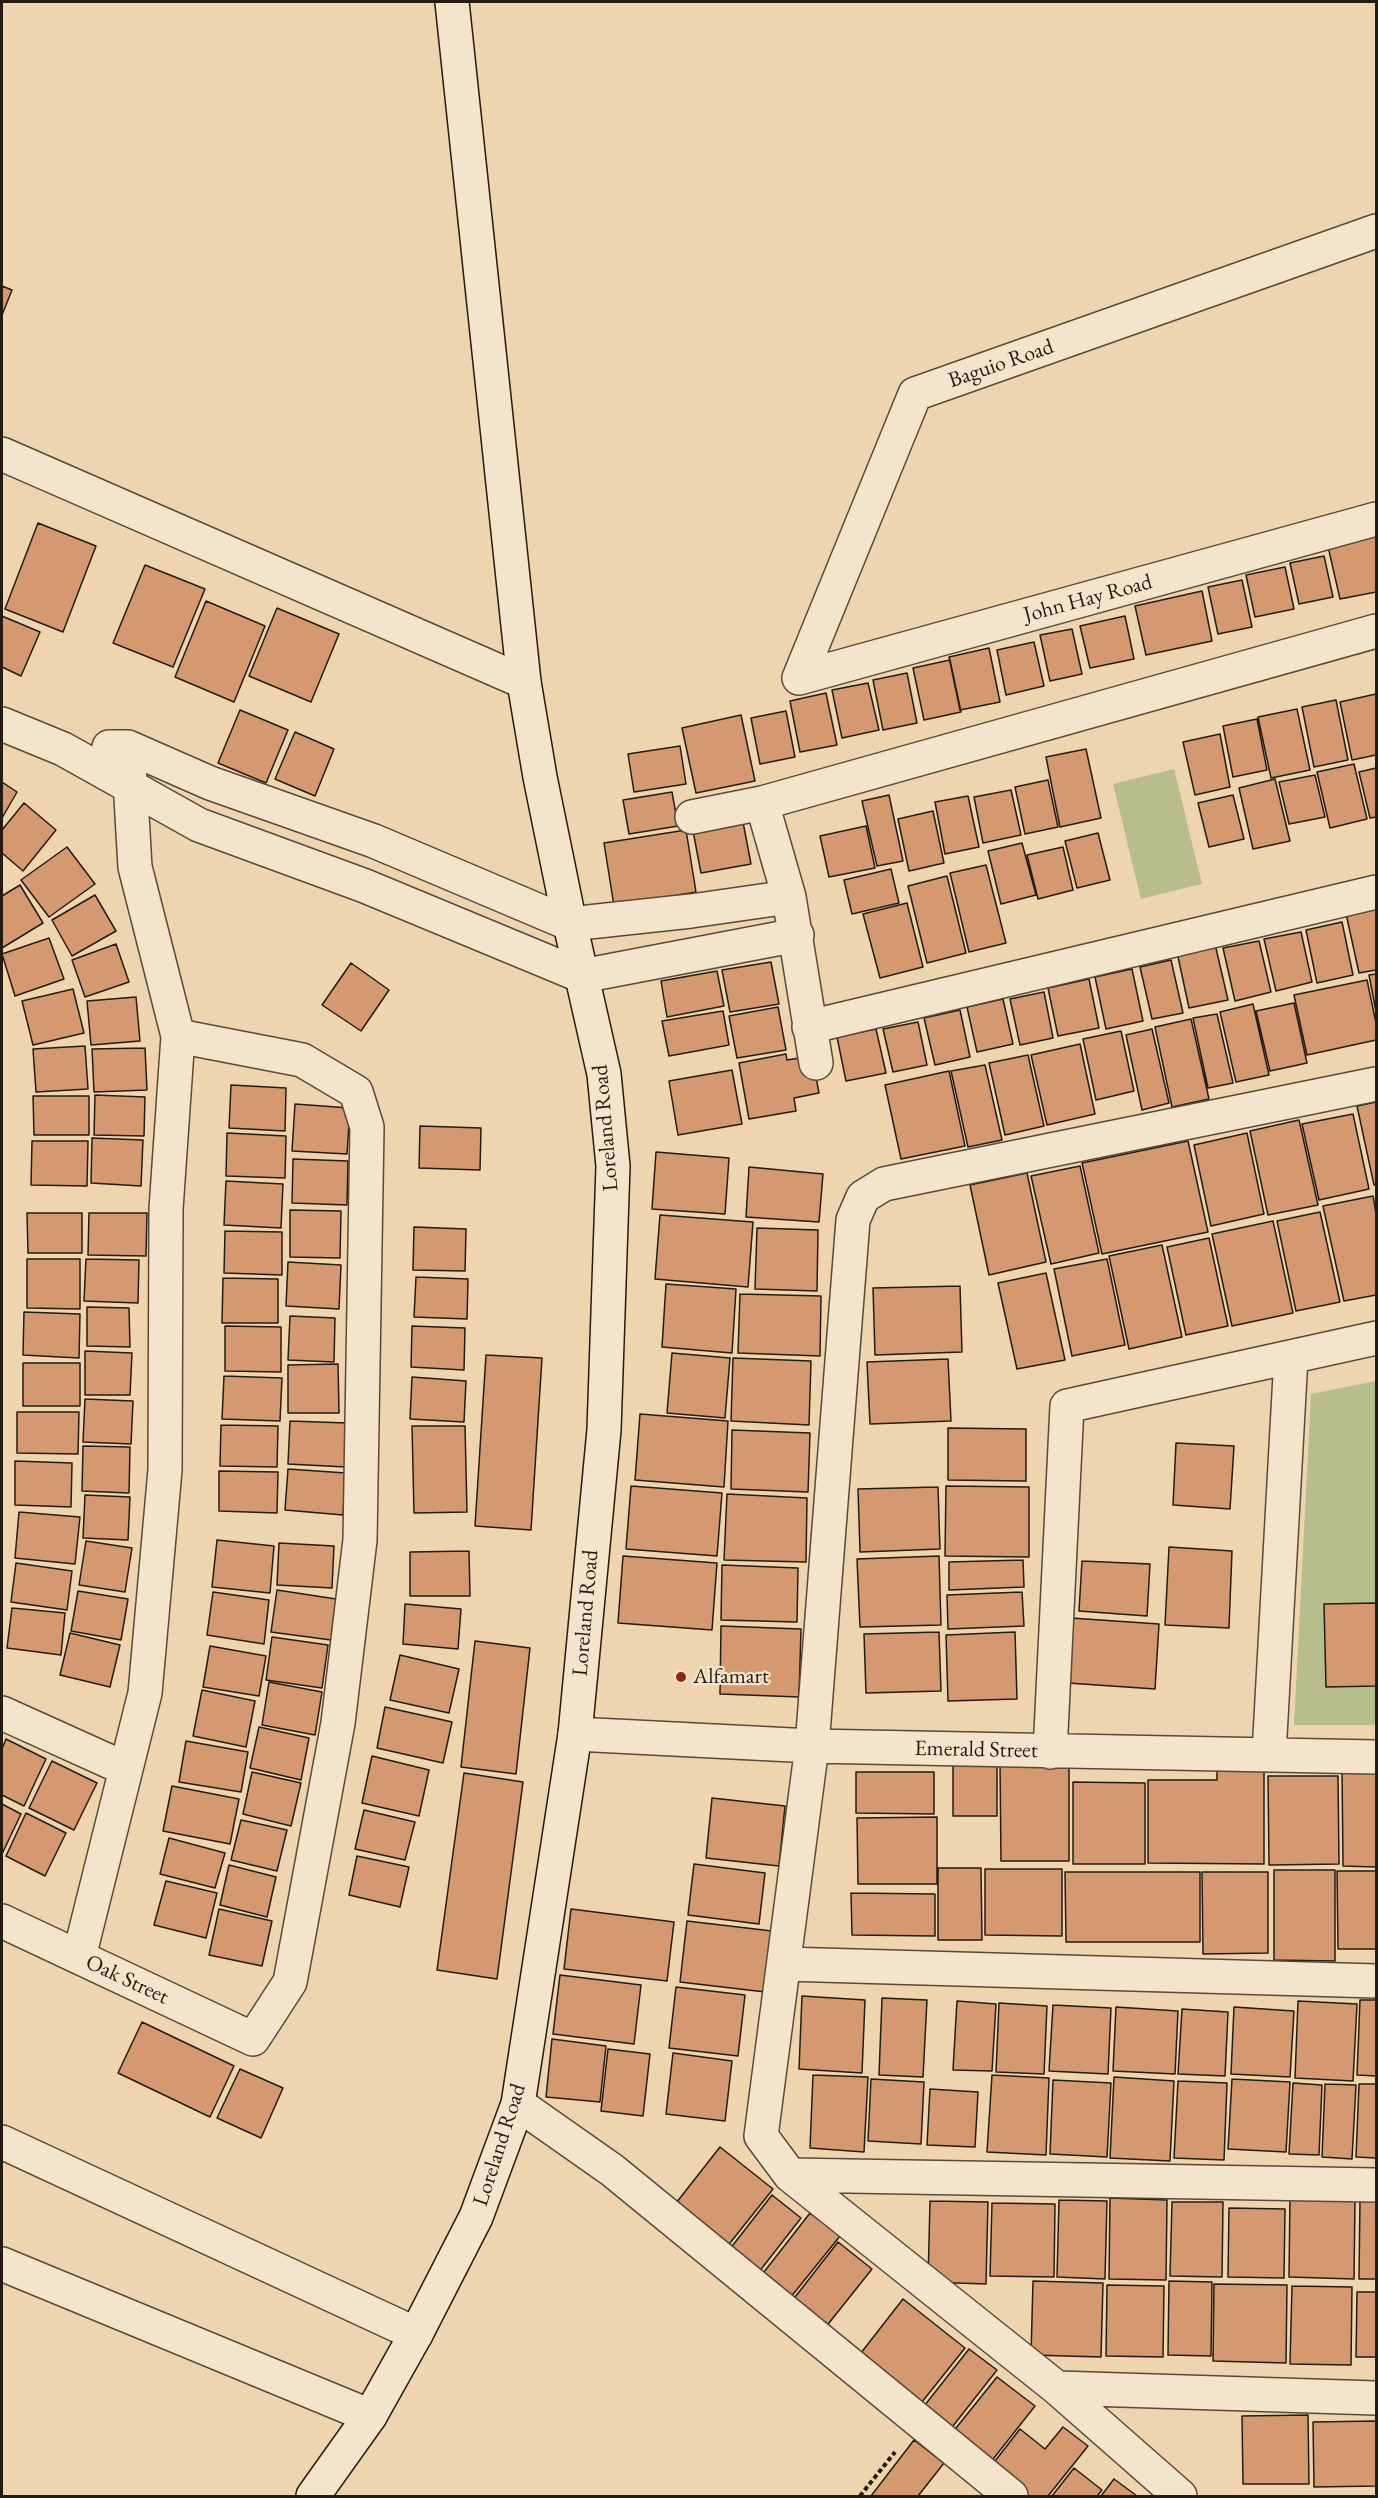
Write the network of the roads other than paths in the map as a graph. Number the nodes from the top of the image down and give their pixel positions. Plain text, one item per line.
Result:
1 (452, 2) edge
2 (1377, 231) edge
3 (2, 454) edge
4 (1377, 519) edge
5 (1377, 631) edge
6 (799, 678) joint
7 (524, 682) junction
8 (2, 724) edge
9 (128, 747) junction
10 (63, 749) junction
11 (132, 787) junction
12 (762, 803) junction
13 (692, 817) dead end
14 (1377, 892) edge
15 (789, 897) junction
16 (570, 924) junction
17 (796, 935) junction
18 (582, 976) junction
19 (809, 1027) junction
20 (178, 1036) junction
21 (816, 1063) dead end
22 (1377, 1084) edge
23 (1377, 1338) edge
24 (1291, 1357) junction
25 (2, 1713) edge
26 (575, 1734) junction
27 (812, 1746) junction
28 (1050, 1752) junction
29 (1269, 1754) junction
30 (1377, 1757) edge
31 (126, 1769) junction
32 (2, 1921) edge
33 (79, 1957) junction
34 (785, 1964) junction
35 (1377, 1981) edge
36 (518, 2104) junction
37 (2, 2142) edge
38 (790, 2175) junction
39 (1377, 2185) edge
40 (2, 2264) edge
41 (416, 2334) junction
42 (1057, 2388) junction
43 (1377, 2398) edge
44 (370, 2416) junction
45 (313, 2496) edge
46 (1011, 2496) edge
47 (1180, 2496) edge

1 - 7 street, Loreland Road
2 - 6 street, Baguio Road
3 - 7 street
4 - 6 street, John Hay Road
5 - 12 street
7 - 16 street, Loreland Road
8 - 10 street
9 - 10 street
9 - 11 street
9 - 16 street
10 - 11 street
11 - 18 street
11 - 20 street
12 - 13 street
12 - 15 street
14 - 19 street
15 - 16 street
15 - 17 street
16 - 18 street, Loreland Road
17 - 18 street
17 - 19 street
18 - 26 street, Loreland Road
19 - 21 street
20 - 31 street
20 - 33 street, Oak Street
22 - 27 street
23 - 24 street
24 - 28 street
24 - 29 street
25 - 31 street
26 - 27 street, Emerald Street
26 - 36 street, Loreland Road
27 - 28 street, Emerald Street
27 - 34 street
28 - 29 street, Emerald Street
29 - 30 street, Emerald Street
31 - 33 street
32 - 33 street, Oak Street
34 - 35 street
34 - 38 street
36 - 41 street, Loreland Road
36 - 46 street
37 - 41 street
38 - 39 street
38 - 42 street
40 - 44 street
41 - 44 street, Loreland Road
42 - 43 street
42 - 47 street
44 - 45 street, Loreland Road

